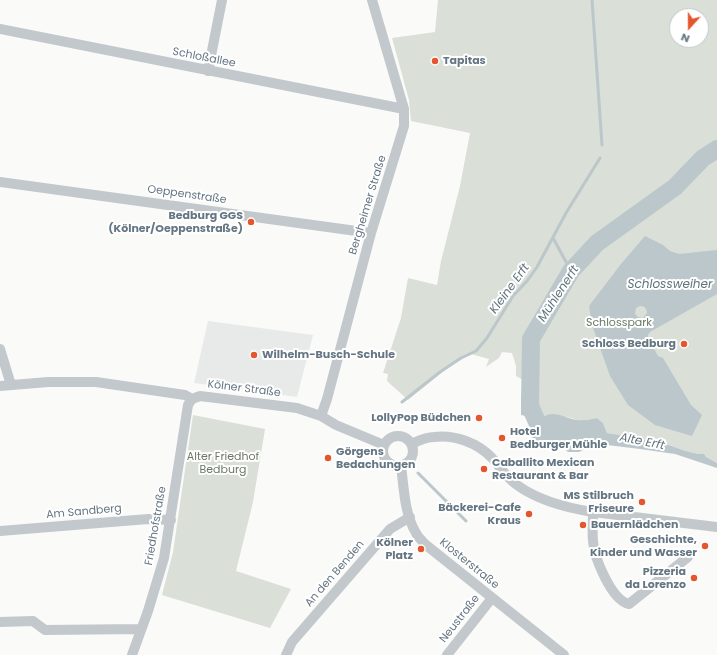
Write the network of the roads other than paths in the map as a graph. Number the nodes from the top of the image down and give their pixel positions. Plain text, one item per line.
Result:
1 (222, 0) edge
2 (372, 0) edge
3 (0, 29) edge
4 (208, 71) junction
5 (404, 109) junction
6 (0, 182) edge
7 (371, 234) junction
8 (1, 354) edge
9 (11, 385) junction
10 (0, 386) edge
11 (192, 399) junction
12 (321, 416) junction
13 (410, 444) junction
14 (384, 445) junction
15 (401, 466) junction
16 (594, 512) junction
17 (410, 517) junction
18 (171, 520) junction
19 (717, 527) edge
20 (0, 531) edge
21 (688, 557) dead end
22 (492, 598) junction
23 (0, 622) edge
24 (141, 629) junction
25 (132, 655) edge
26 (286, 655) edge
27 (448, 655) edge
28 (564, 655) edge

1 - 4 street
2 - 5 street, Bergheimer Straße
3 - 4 street, Schloßallee
4 - 5 street, Schloßallee
5 - 7 street, Bergheimer Straße
6 - 7 street, Oeppenstraße
7 - 12 street, Bergheimer Straße
8 - 9 street
9 - 10 street, Kölner Straße
9 - 11 street, Kölner Straße
11 - 12 street, Kölner Straße
11 - 18 street, Friedhofstraße
12 - 14 street, Kölner Straße
13 - 14 street
13 - 15 street
13 - 16 street
14 - 15 street
15 - 17 street, Klosterstraße
16 - 19 street
16 - 21 street
17 - 22 street, Klosterstraße
17 - 26 street, An den Benden
18 - 20 street, Am Sandberg
18 - 24 street, Friedhofstraße
22 - 27 street, Neustraße
22 - 28 street, Klosterstraße
23 - 24 street
24 - 25 street, Friedhofstraße

